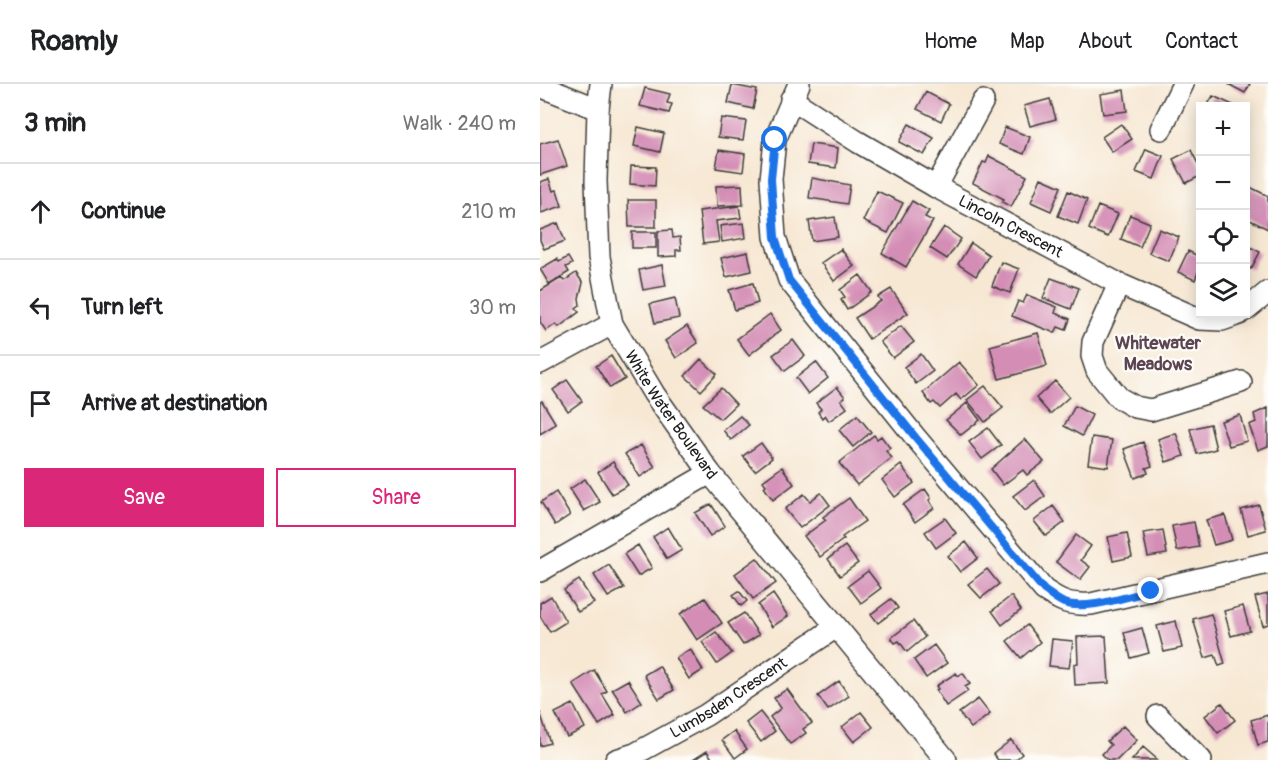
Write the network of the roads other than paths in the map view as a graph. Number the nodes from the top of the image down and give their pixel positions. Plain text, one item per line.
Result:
1 (602, 84) edge
2 (1183, 84) edge
3 (540, 86) edge
4 (795, 92) edge
5 (983, 101) dead end
6 (598, 108) junction
7 (1161, 129) dead end
8 (936, 187) junction
9 (1119, 284) junction
10 (1268, 292) edge
11 (1250, 306) edge
12 (1196, 318) edge
13 (1197, 318) edge
14 (1228, 318) edge
15 (612, 324) junction
16 (540, 363) edge
17 (1240, 382) dead end
18 (710, 473) junction
19 (1268, 563) edge
20 (540, 571) edge
21 (836, 627) junction
22 (1158, 716) dead end
23 (616, 760) edge
24 (946, 760) edge
25 (1201, 760) edge

1 - 6 street, White Water Boulevard
2 - 7 street
3 - 6 street
4 - 8 street, Lincoln Crescent
4 - 19 street
5 - 8 street
6 - 15 street, White Water Boulevard
8 - 9 street, Lincoln Crescent
9 - 12 street, Lincoln Crescent
9 - 17 street
10 - 11 street
13 - 14 street, Lincoln Crescent
15 - 16 street
15 - 18 street, White Water Boulevard
18 - 20 street
18 - 21 street, White Water Boulevard
21 - 23 street, Lumbsden Crescent
21 - 24 street, White Water Boulevard
22 - 25 street

